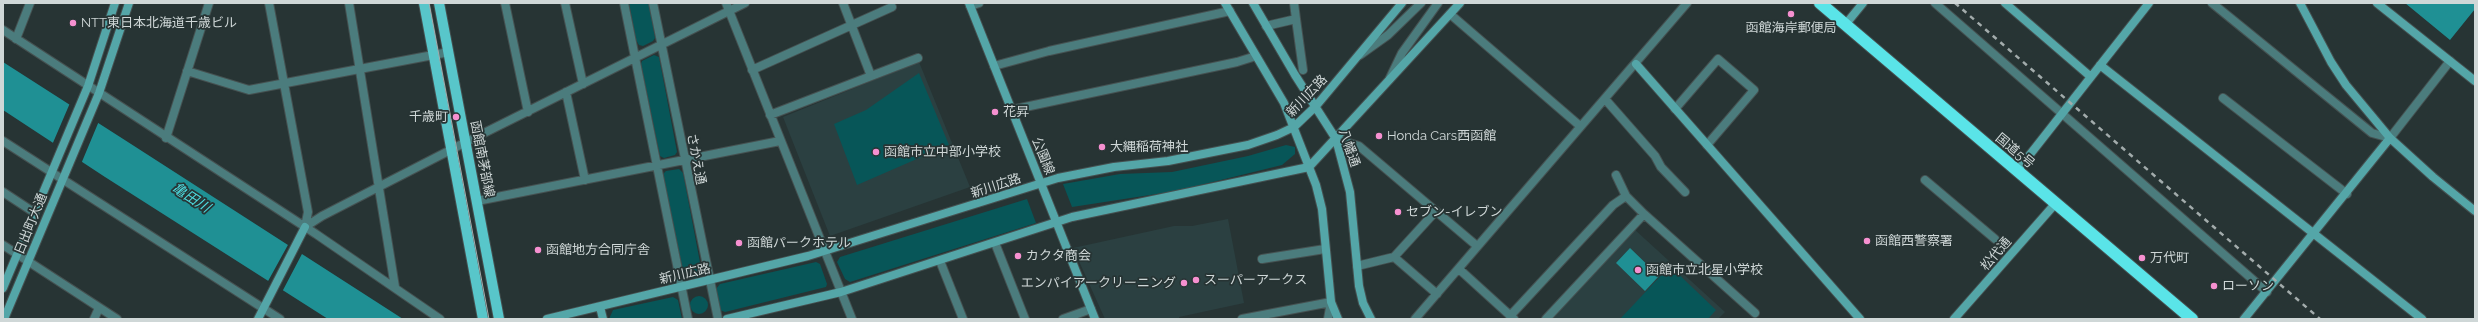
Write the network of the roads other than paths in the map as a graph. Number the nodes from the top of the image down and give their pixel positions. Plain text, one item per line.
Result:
1 (30, 3) edge
2 (115, 3) edge
3 (129, 3) edge
4 (209, 3) edge
5 (269, 3) edge
6 (349, 3) edge
7 (424, 3) edge
8 (439, 3) edge
9 (506, 3) edge
10 (565, 3) edge
11 (624, 3) edge
12 (653, 3) edge
13 (745, 3) edge
14 (842, 3) edge
15 (979, 3) edge
16 (1225, 3) edge
17 (1253, 3) edge
18 (1294, 3) edge
19 (1402, 3) edge
20 (1421, 3) edge
21 (1438, 3) edge
22 (1460, 3) edge
23 (1674, 3) edge
24 (1820, 3) edge
25 (1863, 3) edge
26 (1935, 3) edge
27 (2005, 3) edge
28 (2149, 3) edge
29 (2212, 3) edge
30 (2300, 3) edge
31 (2376, 3) edge
32 (969, 4) edge
33 (1684, 6) edge
34 (727, 7) edge
35 (892, 7) dead end
36 (1230, 11) junction
37 (1450, 14) junction
38 (1296, 19) junction
39 (1845, 25) junction
40 (852, 26) junction
41 (1266, 26) junction
42 (3, 30) edge
43 (16, 39) junction
44 (662, 44) junction
45 (449, 52) junction
46 (434, 55) junction
47 (1256, 56) junction
48 (636, 57) junction
49 (1358, 57) junction
50 (918, 58) dead end
51 (2450, 61) junction
52 (1636, 64) junction
53 (2100, 65) junction
54 (994, 66) junction
55 (360, 69) junction
56 (752, 70) junction
57 (1303, 70) dead end
58 (187, 71) junction
59 (871, 76) junction
60 (2091, 77) junction
61 (2475, 81) edge
62 (285, 83) junction
63 (1387, 83) junction
64 (583, 84) junction
65 (88, 86) junction
66 (566, 92) junction
67 (99, 93) junction
68 (2223, 98) dead end
69 (1605, 99) junction
70 (1316, 106) junction
71 (1676, 109) junction
72 (1011, 110) junction
73 (528, 112) junction
74 (2063, 112) junction
75 (770, 115) junction
76 (1580, 126) junction
77 (1294, 127) junction
78 (166, 138) junction
79 (2390, 138) junction
80 (1336, 139) junction
81 (3, 140) edge
82 (780, 141) junction
83 (466, 142) junction
84 (1707, 145) junction
85 (452, 150) junction
86 (684, 160) junction
87 (657, 166) junction
88 (1310, 167) junction
89 (2017, 171) junction
90 (51, 172) junction
91 (1616, 175) dead end
92 (62, 178) junction
93 (585, 180) junction
94 (1925, 180) dead end
95 (1041, 184) junction
96 (379, 188) junction
97 (3, 192) edge
98 (1686, 192) dead end
99 (2347, 194) junction
100 (1626, 196) junction
101 (477, 201) junction
102 (2055, 204) junction
103 (2475, 211) edge
104 (1436, 212) junction
105 (35, 213) junction
106 (1644, 214) junction
107 (1055, 223) junction
108 (305, 227) junction
109 (2314, 235) junction
110 (1995, 239) dead end
111 (995, 243) junction
112 (3, 245) edge
113 (1477, 246) junction
114 (1325, 249) junction
115 (824, 252) junction
116 (18, 254) junction
117 (1394, 257) junction
118 (1262, 259) dead end
119 (940, 261) junction
120 (28, 262) junction
121 (1357, 266) junction
122 (1459, 269) junction
123 (709, 281) junction
124 (395, 287) junction
125 (681, 287) junction
126 (3, 288) edge
127 (841, 292) junction
128 (2267, 292) junction
129 (1437, 294) junction
130 (1331, 302) junction
131 (600, 307) junction
132 (99, 308) junction
133 (263, 308) junction
134 (1091, 309) junction
135 (1755, 314) dead end
136 (1512, 317) edge
137 (4, 319) edge
138 (94, 319) edge
139 (117, 319) edge
140 (258, 319) edge
141 (280, 319) edge
142 (440, 319) edge
143 (483, 319) edge
144 (499, 319) edge
145 (547, 319) edge
146 (603, 319) edge
147 (688, 319) edge
148 (718, 319) edge
149 (727, 319) edge
150 (852, 319) edge
151 (963, 319) edge
152 (1025, 319) edge
153 (1063, 319) edge
154 (1094, 319) edge
155 (1242, 319) edge
156 (1328, 319) edge
157 (1338, 319) edge
158 (1372, 319) edge
159 (1415, 319) edge
160 (1546, 319) edge
161 (1860, 319) edge
162 (1954, 319) edge
163 (2192, 319) edge
164 (2244, 319) edge
165 (2422, 319) edge

1 - 43 street
2 - 65 street, 日出町大通
3 - 67 street, 日出町大通
4 - 58 street
5 - 62 street
6 - 55 street
7 - 46 main road
8 - 45 main road, 函館南茅部線
9 - 73 street
10 - 64 street
11 - 48 street
12 - 44 street, さかえ通
13 - 34 street
14 - 40 street
15 - 32 street
16 - 36 street
17 - 41 street, 八幡通
18 - 38 street
19 - 49 street, 新川広路
20 - 49 street
21 - 63 street
22 - 37 street
23 - 33 street
24 - 39 highway, 国道5号
25 - 39 street
26 - 74 street
27 - 60 street
28 - 53 street
29 - 79 street
30 - 79 street
31 - 51 street
32 - 54 street, 公園線
33 - 52 street
34 - 44 street
34 - 56 street
35 - 40 street
36 - 47 street
36 - 54 street
37 - 63 street
37 - 76 street
38 - 41 street
38 - 57 street
39 - 89 highway, 国道5号
40 - 56 street
40 - 59 street
41 - 70 street, 八幡通
42 - 43 street
43 - 65 street
44 - 48 street
44 - 86 street, さかえ通
45 - 46 street
45 - 83 main road, 函館南茅部線
46 - 55 street
46 - 85 main road
47 - 72 street
47 - 77 street
48 - 64 street
48 - 87 street
49 - 70 street, 新川広路
50 - 59 street
51 - 61 street
51 - 79 street
52 - 69 street
52 - 71 street
53 - 60 street
53 - 109 street
54 - 72 street, 公園線
55 - 62 street
55 - 96 street
56 - 75 street
58 - 62 street
58 - 78 street
59 - 75 street
60 - 74 street
62 - 108 street
63 - 80 street
64 - 66 street
65 - 67 street
65 - 90 street, 日出町大通
66 - 73 street
66 - 93 street
67 - 78 street
67 - 92 street, 日出町大通
68 - 99 street
69 - 76 street
69 - 98 street
70 - 77 street, 新川広路
70 - 80 street, 八幡通
71 - 84 street
71 - 84 street
72 - 95 street, 公園線
73 - 83 street
74 - 89 street
74 - 128 street
75 - 82 street
76 - 113 street
77 - 88 street
77 - 95 street, 新川広路
78 - 108 street
79 - 99 street
79 - 103 street
80 - 88 street
80 - 104 street
80 - 121 street, 八幡通
81 - 90 street
82 - 86 street
82 - 115 street
83 - 85 street
83 - 101 main road, 函館南茅部線
84 - 161 street
85 - 96 street
85 - 143 main road
86 - 87 street
86 - 123 street, さかえ通
87 - 93 street
87 - 125 street
88 - 107 street
88 - 114 street
89 - 102 highway, 国道5号
90 - 92 street
90 - 105 street, 日出町大通
91 - 100 street
92 - 120 street, 日出町大通
92 - 133 street
93 - 101 street
94 - 110 street
95 - 107 street, 公園線
95 - 115 street, 新川広路
96 - 108 street
96 - 124 street
97 - 105 street
99 - 109 street
100 - 106 street
100 - 136 street
101 - 144 main road, 函館南茅部線
102 - 162 street, 松代通
102 - 163 highway, 国道5号
104 - 113 street
104 - 117 street
105 - 116 street, 日出町大通
106 - 135 street
106 - 160 street
107 - 111 street
107 - 134 street, 公園線
108 - 124 street
108 - 133 street
109 - 128 street
109 - 165 street
111 - 119 street
111 - 152 street
112 - 116 street
113 - 122 street
114 - 118 street
114 - 130 street
115 - 123 street, 新川広路
115 - 127 street
116 - 120 street
116 - 126 street, 日出町大通
117 - 121 street
117 - 129 street
119 - 127 street
119 - 151 street
120 - 132 street
120 - 137 street, 日出町大通
121 - 158 street, 八幡通
122 - 129 street
122 - 136 street
123 - 125 street, 新川広路
123 - 148 street, さかえ通
124 - 142 street
125 - 131 street, 新川広路
125 - 147 street
127 - 149 street
127 - 150 street
128 - 164 street
129 - 159 street
130 - 155 street
130 - 156 street
130 - 157 street
131 - 145 street, 新川広路
131 - 146 street
132 - 138 street
132 - 139 street
133 - 140 street
133 - 141 street
134 - 153 street
134 - 154 street, 公園線

